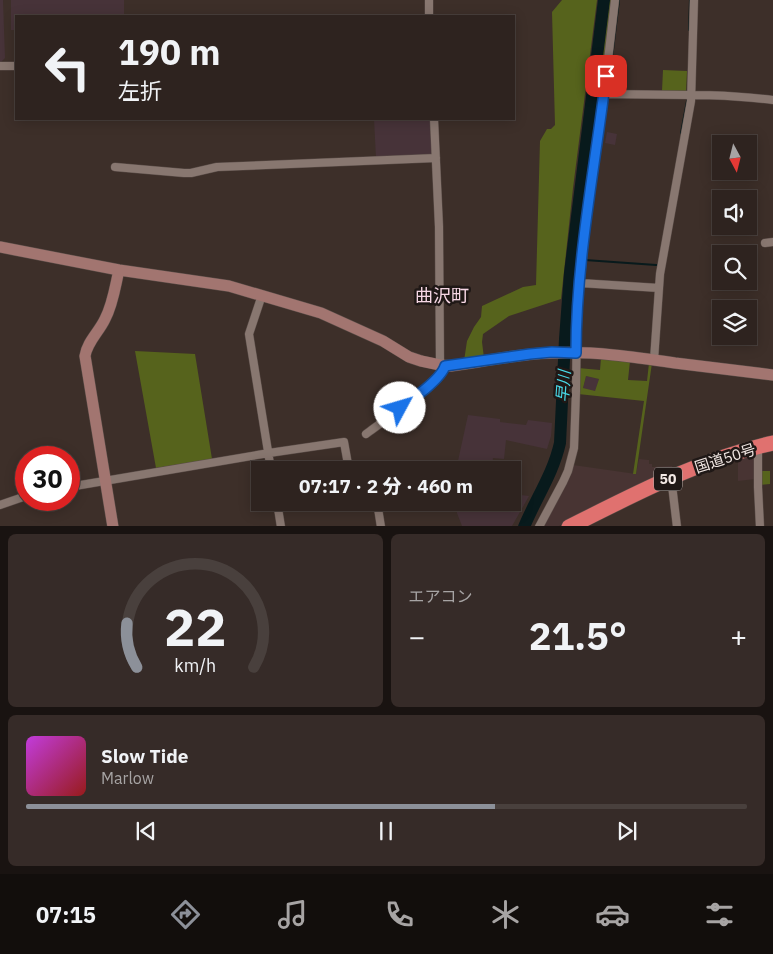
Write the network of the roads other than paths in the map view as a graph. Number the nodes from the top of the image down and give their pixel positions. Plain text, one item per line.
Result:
1 (429, 0) edge
2 (615, 0) edge
3 (694, 0) edge
4 (429, 15) edge
5 (0, 66) edge
6 (15, 66) edge
7 (604, 94) junction
8 (691, 95) junction
9 (773, 100) edge
10 (434, 120) edge
11 (436, 158) junction
12 (115, 166) dead end
13 (0, 248) edge
14 (119, 270) junction
15 (580, 283) junction
16 (659, 288) junction
17 (262, 295) junction
18 (575, 353) junction
19 (654, 360) junction
20 (442, 366) junction
21 (773, 375) edge
22 (366, 434) dead end
23 (773, 443) edge
24 (758, 447) junction
25 (269, 453) junction
26 (270, 461) edge
27 (347, 461) edge
28 (670, 478) junction
29 (106, 480) junction
30 (80, 485) edge
31 (15, 500) edge
32 (0, 505) edge
33 (278, 511) edge
34 (378, 511) edge
35 (114, 526) edge
36 (281, 526) edge
37 (381, 526) edge
38 (539, 526) edge
39 (569, 526) edge
40 (677, 526) edge
41 (760, 526) edge

1 - 4 street
2 - 7 street
3 - 8 street
5 - 6 street
7 - 8 street
7 - 15 street
8 - 9 street
8 - 16 street
10 - 11 street
11 - 12 street
11 - 20 street
13 - 14 street
14 - 17 street
14 - 29 street
15 - 16 street
15 - 18 street
16 - 19 street
17 - 20 street
17 - 25 street
18 - 19 street
18 - 20 street
18 - 38 street
19 - 21 street
20 - 22 street
23 - 24 highway, 国道50号 / 50
24 - 28 highway, 国道50号 / 50
24 - 41 street
25 - 26 street
25 - 27 street
25 - 29 street
28 - 39 highway, 国道50号 / 50
28 - 40 street
29 - 30 street
29 - 35 street
31 - 32 street
33 - 36 street
34 - 37 street

